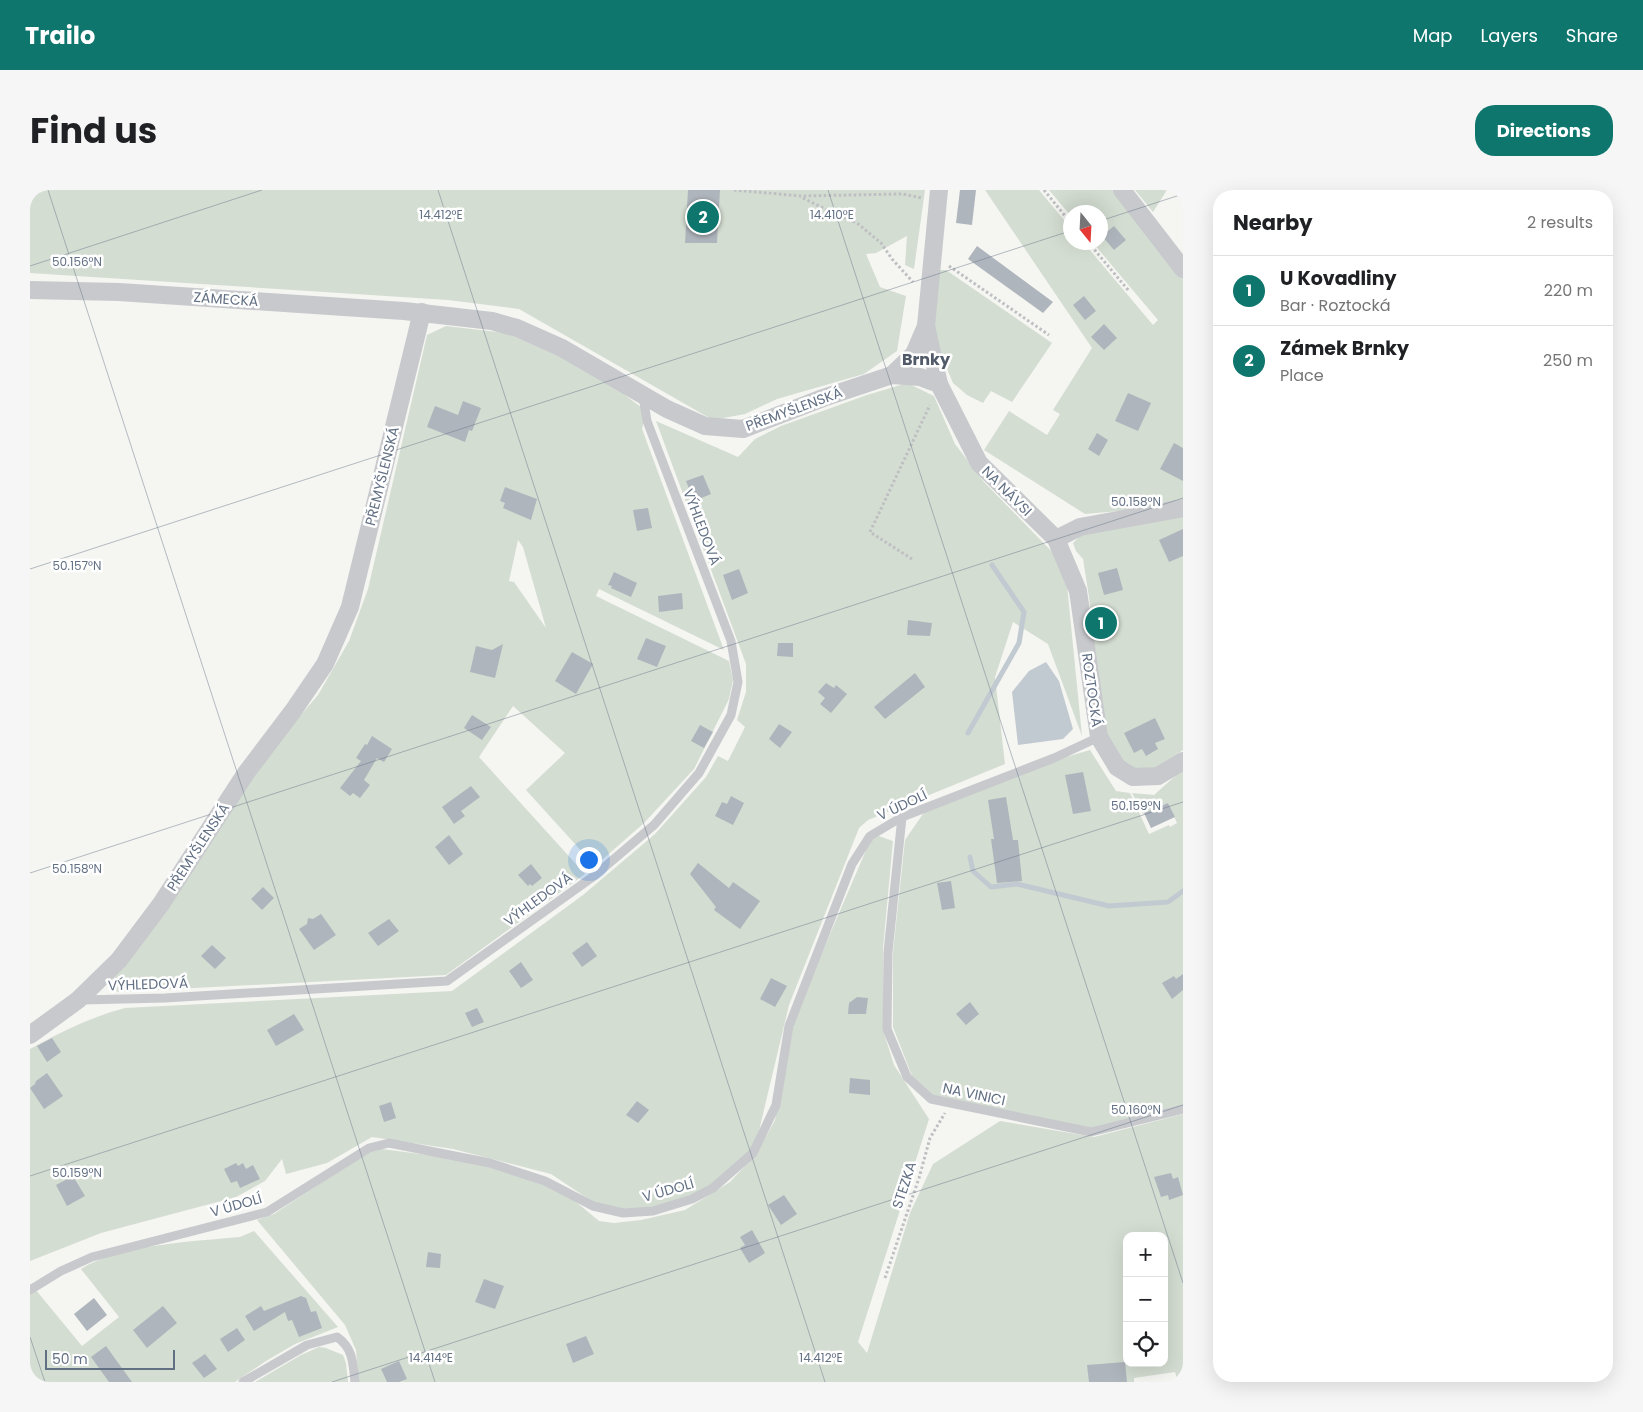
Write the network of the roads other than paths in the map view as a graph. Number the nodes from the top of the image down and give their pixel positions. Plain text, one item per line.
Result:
1 (1122, 190) edge
2 (938, 196) edge
3 (1183, 269) edge
4 (30, 290) edge
5 (422, 312) junction
6 (926, 326) junction
7 (892, 375) junction
8 (939, 384) junction
9 (643, 394) junction
10 (1183, 508) edge
11 (1056, 539) junction
12 (1099, 737) junction
13 (1183, 761) edge
14 (902, 817) junction
15 (78, 1000) junction
16 (30, 1035) edge
17 (1183, 1109) edge
18 (30, 1290) edge
19 (243, 1382) edge
20 (354, 1382) edge

1 - 3 street
2 - 6 street
4 - 5 street, ZÁMECKÁ
5 - 9 street, PŘEMYŠLENSKÁ
5 - 15 street, PŘEMYŠLENSKÁ
6 - 7 street
6 - 8 street, NA NÁVSI
7 - 8 street
7 - 9 street, PŘEMYŠLENSKÁ
8 - 11 street, NA NÁVSI
9 - 15 lane, VÝHLEDOVÁ
10 - 11 street
11 - 12 street, ROZTOCKÁ
12 - 13 street, ROZTOCKÁ
12 - 14 lane, V ÚDOLÍ
14 - 17 lane, NA VINICI
14 - 18 lane, V ÚDOLÍ
15 - 16 street, PŘEMYŠLENSKÁ
19 - 20 lane

